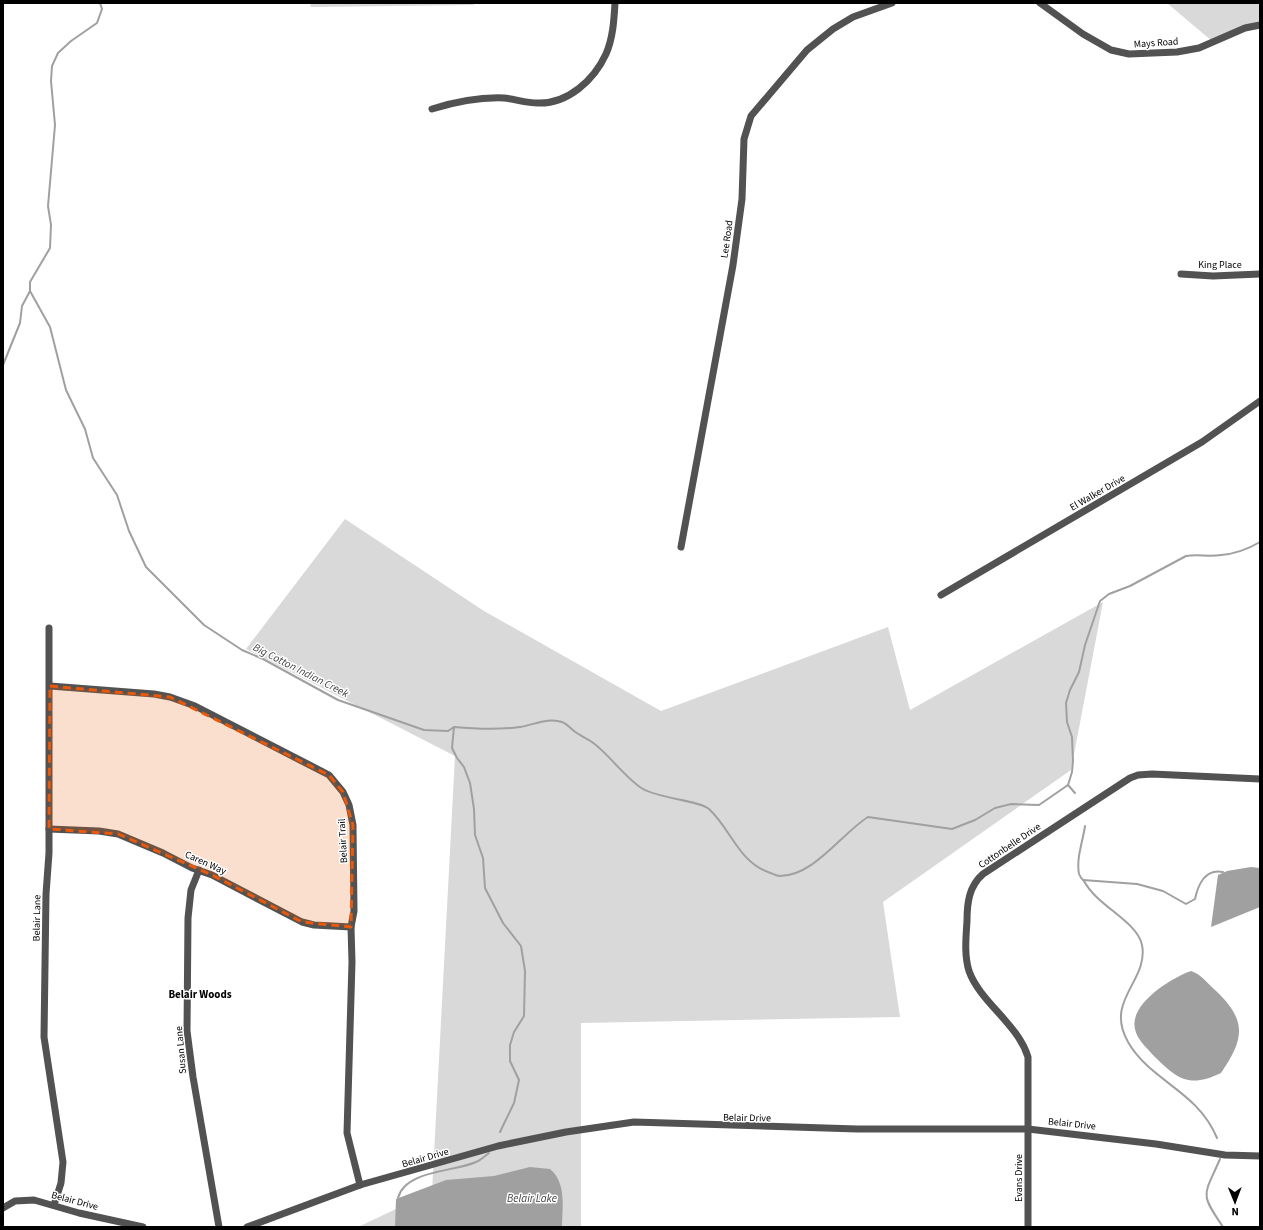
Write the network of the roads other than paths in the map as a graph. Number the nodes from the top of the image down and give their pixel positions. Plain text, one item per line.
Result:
1 (615, 3) edge
2 (892, 3) edge
3 (1040, 3) edge
4 (1260, 25) edge
5 (432, 109) dead end
6 (1181, 274) dead end
7 (1260, 274) edge
8 (1260, 401) edge
9 (681, 546) dead end
10 (940, 596) dead end
11 (49, 628) dead end
12 (50, 686) junction
13 (1260, 778) edge
14 (49, 829) junction
15 (199, 870) junction
16 (351, 927) junction
17 (1028, 1129) junction
18 (1260, 1156) edge
19 (360, 1185) junction
20 (54, 1205) junction
21 (3, 1208) edge
22 (143, 1227) edge
23 (219, 1227) edge
24 (247, 1227) edge
25 (1028, 1227) edge

1 - 5 street
2 - 9 street, Lee Road
3 - 4 street, Mays Road
6 - 7 street, King Place
8 - 10 street, El Walker Drive
11 - 12 street, Belair Lane
12 - 14 street, Belair Lane
12 - 16 street, Belair Trail
13 - 17 street, Cottonbelle Drive
14 - 15 street, Caren Way
14 - 20 street, Belair Lane
15 - 16 street, Caren Way
15 - 23 street, Susan Lane
16 - 19 street, Belair Trail
17 - 18 street, Belair Drive
17 - 19 street, Belair Drive
17 - 25 street, Evans Drive
19 - 24 street, Belair Drive
20 - 21 street, Belair Drive
20 - 22 street, Belair Drive

